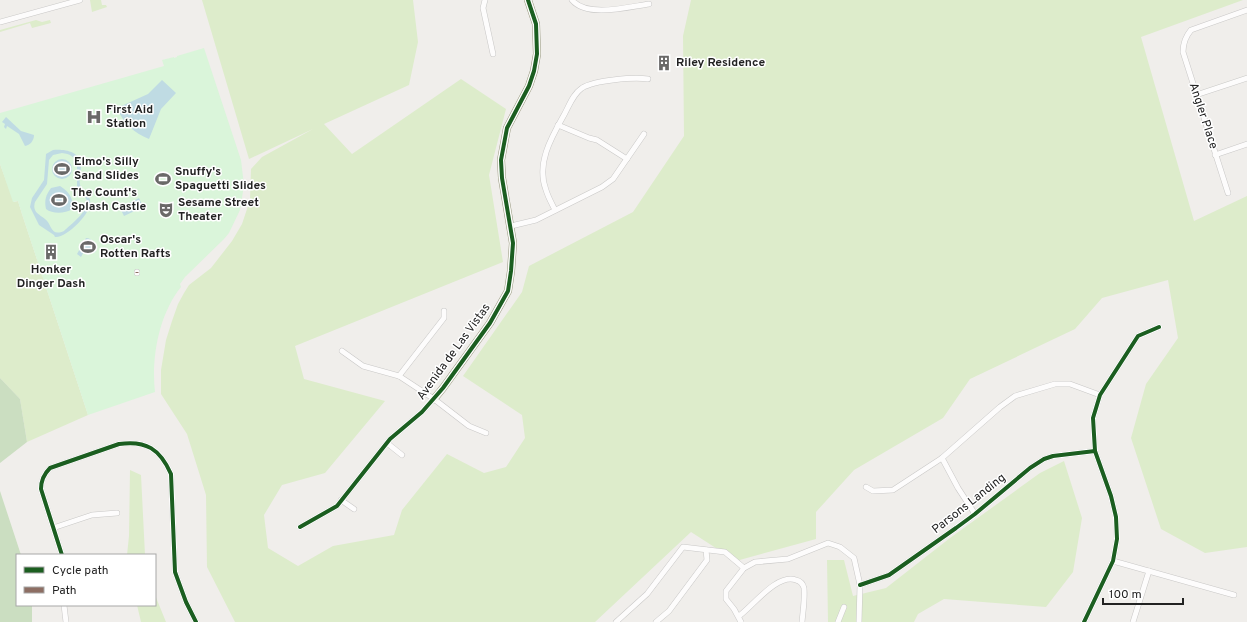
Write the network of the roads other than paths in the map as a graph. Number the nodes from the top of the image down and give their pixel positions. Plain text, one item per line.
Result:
1 (80, 0) edge
2 (485, 0) edge
3 (528, 0) edge
4 (572, 0) edge
5 (648, 4) dead end
6 (1247, 10) edge
7 (0, 22) edge
8 (492, 54) dead end
9 (1247, 78) edge
10 (648, 80) dead end
11 (1196, 95) junction
12 (558, 125) junction
13 (644, 134) dead end
14 (1247, 144) edge
15 (1215, 155) junction
16 (627, 159) junction
17 (1228, 193) dead end
18 (555, 210) junction
19 (511, 226) junction
20 (444, 311) dead end
21 (1159, 326) dead end
22 (342, 351) dead end
23 (399, 376) junction
24 (1100, 395) junction
25 (434, 398) junction
26 (486, 433) dead end
27 (387, 443) junction
28 (1095, 451) junction
29 (402, 454) dead end
30 (942, 458) junction
31 (866, 487) dead end
32 (341, 500) junction
33 (354, 509) dead end
34 (117, 513) dead end
35 (975, 514) junction
36 (300, 527) dead end
37 (53, 528) junction
38 (706, 550) junction
39 (62, 554) edge
40 (1113, 562) junction
41 (744, 568) junction
42 (1149, 571) junction
43 (860, 585) junction
44 (1234, 595) dead end
45 (64, 606) edge
46 (844, 607) dead end
47 (738, 616) junction
48 (66, 622) edge
49 (196, 622) edge
50 (616, 622) edge
51 (656, 622) edge
52 (741, 622) edge
53 (802, 622) edge
54 (838, 622) edge
55 (859, 622) edge
56 (1084, 622) edge
57 (1133, 622) edge

1 - 7 street
2 - 8 street
3 - 19 street, Avenida de Las Vistas
4 - 5 street
6 - 11 street, Angler Place
9 - 11 street
10 - 12 street
11 - 15 street, Angler Place
12 - 16 street
12 - 18 street
13 - 16 street
14 - 15 street
15 - 17 street, Angler Place
16 - 18 street
18 - 19 street
19 - 25 street, Avenida de Las Vistas
20 - 23 street
21 - 24 street
22 - 23 street
23 - 25 street
24 - 28 street
24 - 30 street
25 - 26 street
25 - 27 street, Avenida de Las Vistas
27 - 29 street
27 - 32 street, Avenida de Las Vistas
28 - 35 street, Parsons Landing
28 - 40 street
30 - 31 street
30 - 35 street
32 - 33 street
32 - 36 street, Avenida de Las Vistas
34 - 37 street
35 - 43 street, Parsons Landing
37 - 39 street
37 - 49 street
38 - 41 street
38 - 50 street
38 - 51 street
40 - 42 street
40 - 56 street
41 - 43 street
41 - 47 street
42 - 44 street
42 - 57 street
43 - 55 street
45 - 48 street
46 - 54 street
47 - 52 street
47 - 53 street

